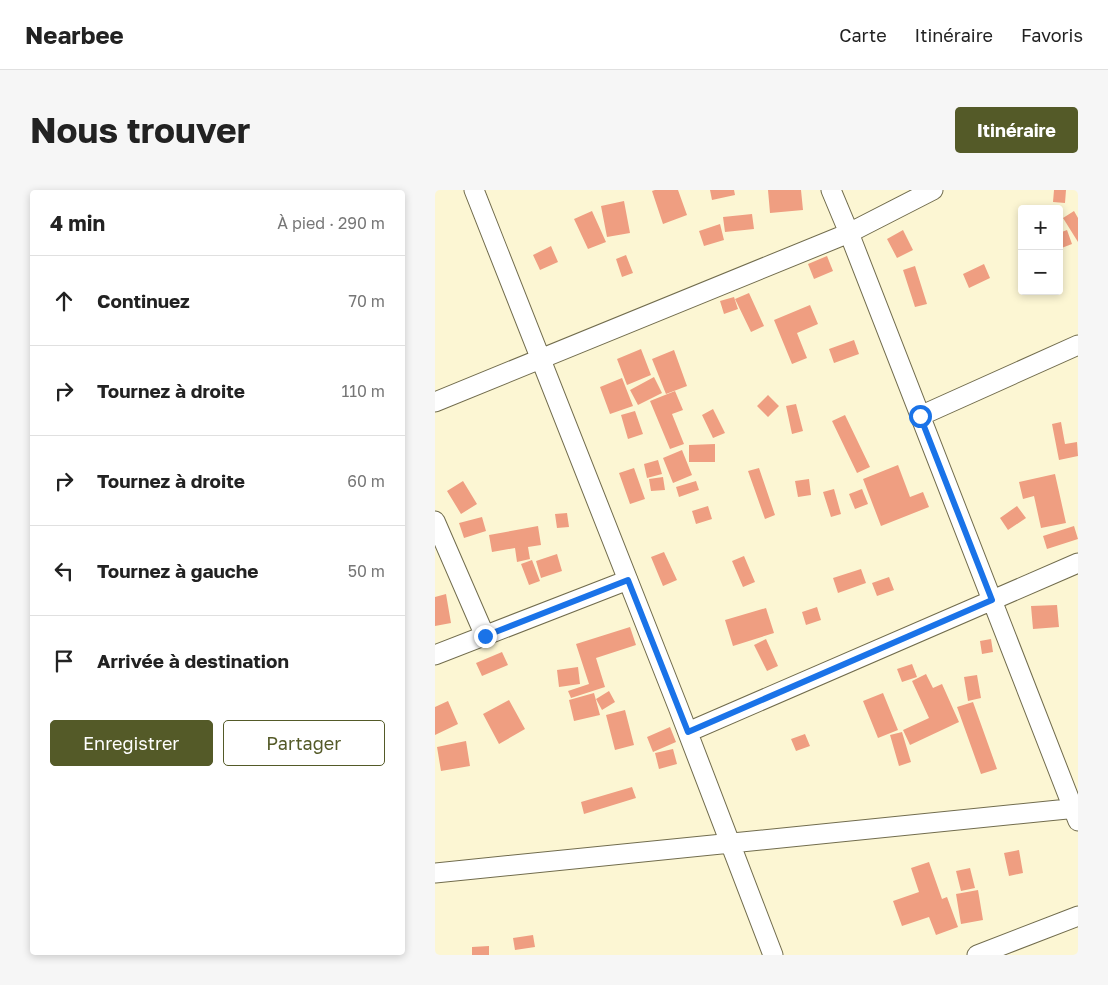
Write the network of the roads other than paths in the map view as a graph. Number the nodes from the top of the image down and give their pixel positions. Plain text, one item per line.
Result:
1 (474, 190) edge
2 (831, 190) edge
3 (933, 190) edge
4 (849, 233) junction
5 (1078, 345) edge
6 (541, 358) junction
7 (435, 402) edge
8 (920, 416) junction
9 (435, 521) edge
10 (1078, 563) edge
11 (628, 580) junction
12 (992, 600) junction
13 (485, 636) junction
14 (435, 655) edge
15 (688, 732) junction
16 (1076, 812) edge
17 (730, 843) junction
18 (435, 873) edge
19 (1078, 916) edge
20 (773, 955) edge
21 (977, 955) edge

1 - 6 street
2 - 4 street
3 - 4 street
4 - 6 street
4 - 8 street
5 - 8 street
6 - 7 street
6 - 11 street
8 - 12 street
9 - 13 street
10 - 12 street
11 - 13 street
11 - 15 street
12 - 15 street
12 - 16 street
13 - 14 street
15 - 17 street
16 - 17 street
17 - 18 street
17 - 20 street
19 - 21 street

